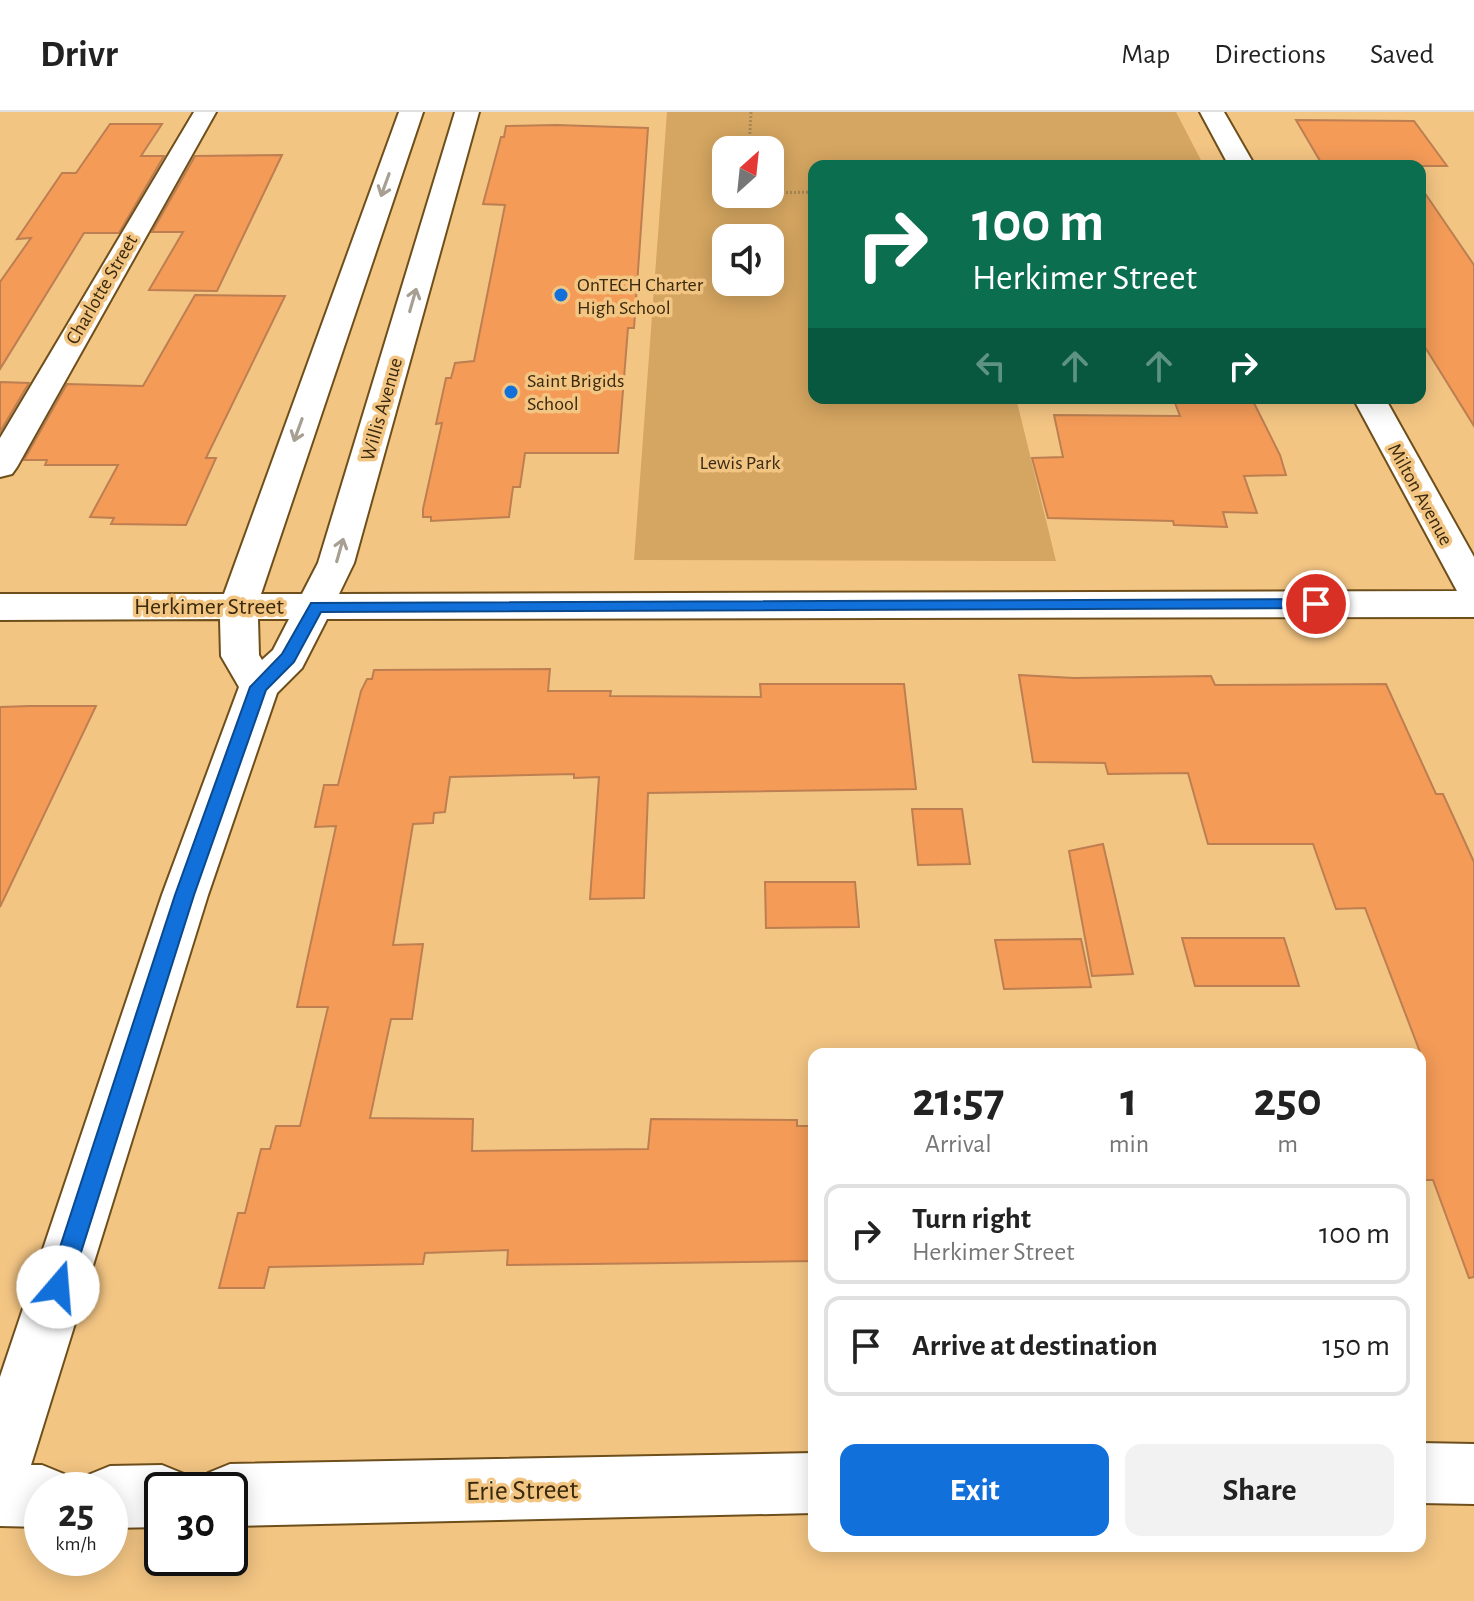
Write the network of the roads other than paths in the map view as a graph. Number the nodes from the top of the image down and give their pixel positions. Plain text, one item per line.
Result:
1 (411, 112) edge
2 (467, 112) edge
3 (1212, 112) edge
4 (205, 113) edge
5 (1239, 160) edge
6 (1372, 404) edge
7 (0, 467) edge
8 (1474, 590) edge
9 (1474, 604) edge
10 (239, 606) junction
11 (0, 607) edge
12 (316, 607) junction
13 (259, 687) junction
14 (0, 1467) edge
15 (1426, 1473) edge
16 (1474, 1474) edge
17 (808, 1483) edge
18 (0, 1495) edge
19 (248, 1495) edge
20 (24, 1496) edge

1 -> 10 street
12 -> 2 street, Willis Avenue
3 - 5 street
4 - 7 street, Charlotte Street
6 - 8 street, Milton Avenue
9 - 12 street, Herkimer Street
10 - 11 street, Herkimer Street
10 - 12 street, Herkimer Street
10 - 13 street
12 - 13 street, Willis Avenue
13 - 14 street, Willis Avenue
15 - 16 street
17 - 19 street, Erie Street
18 - 20 street

